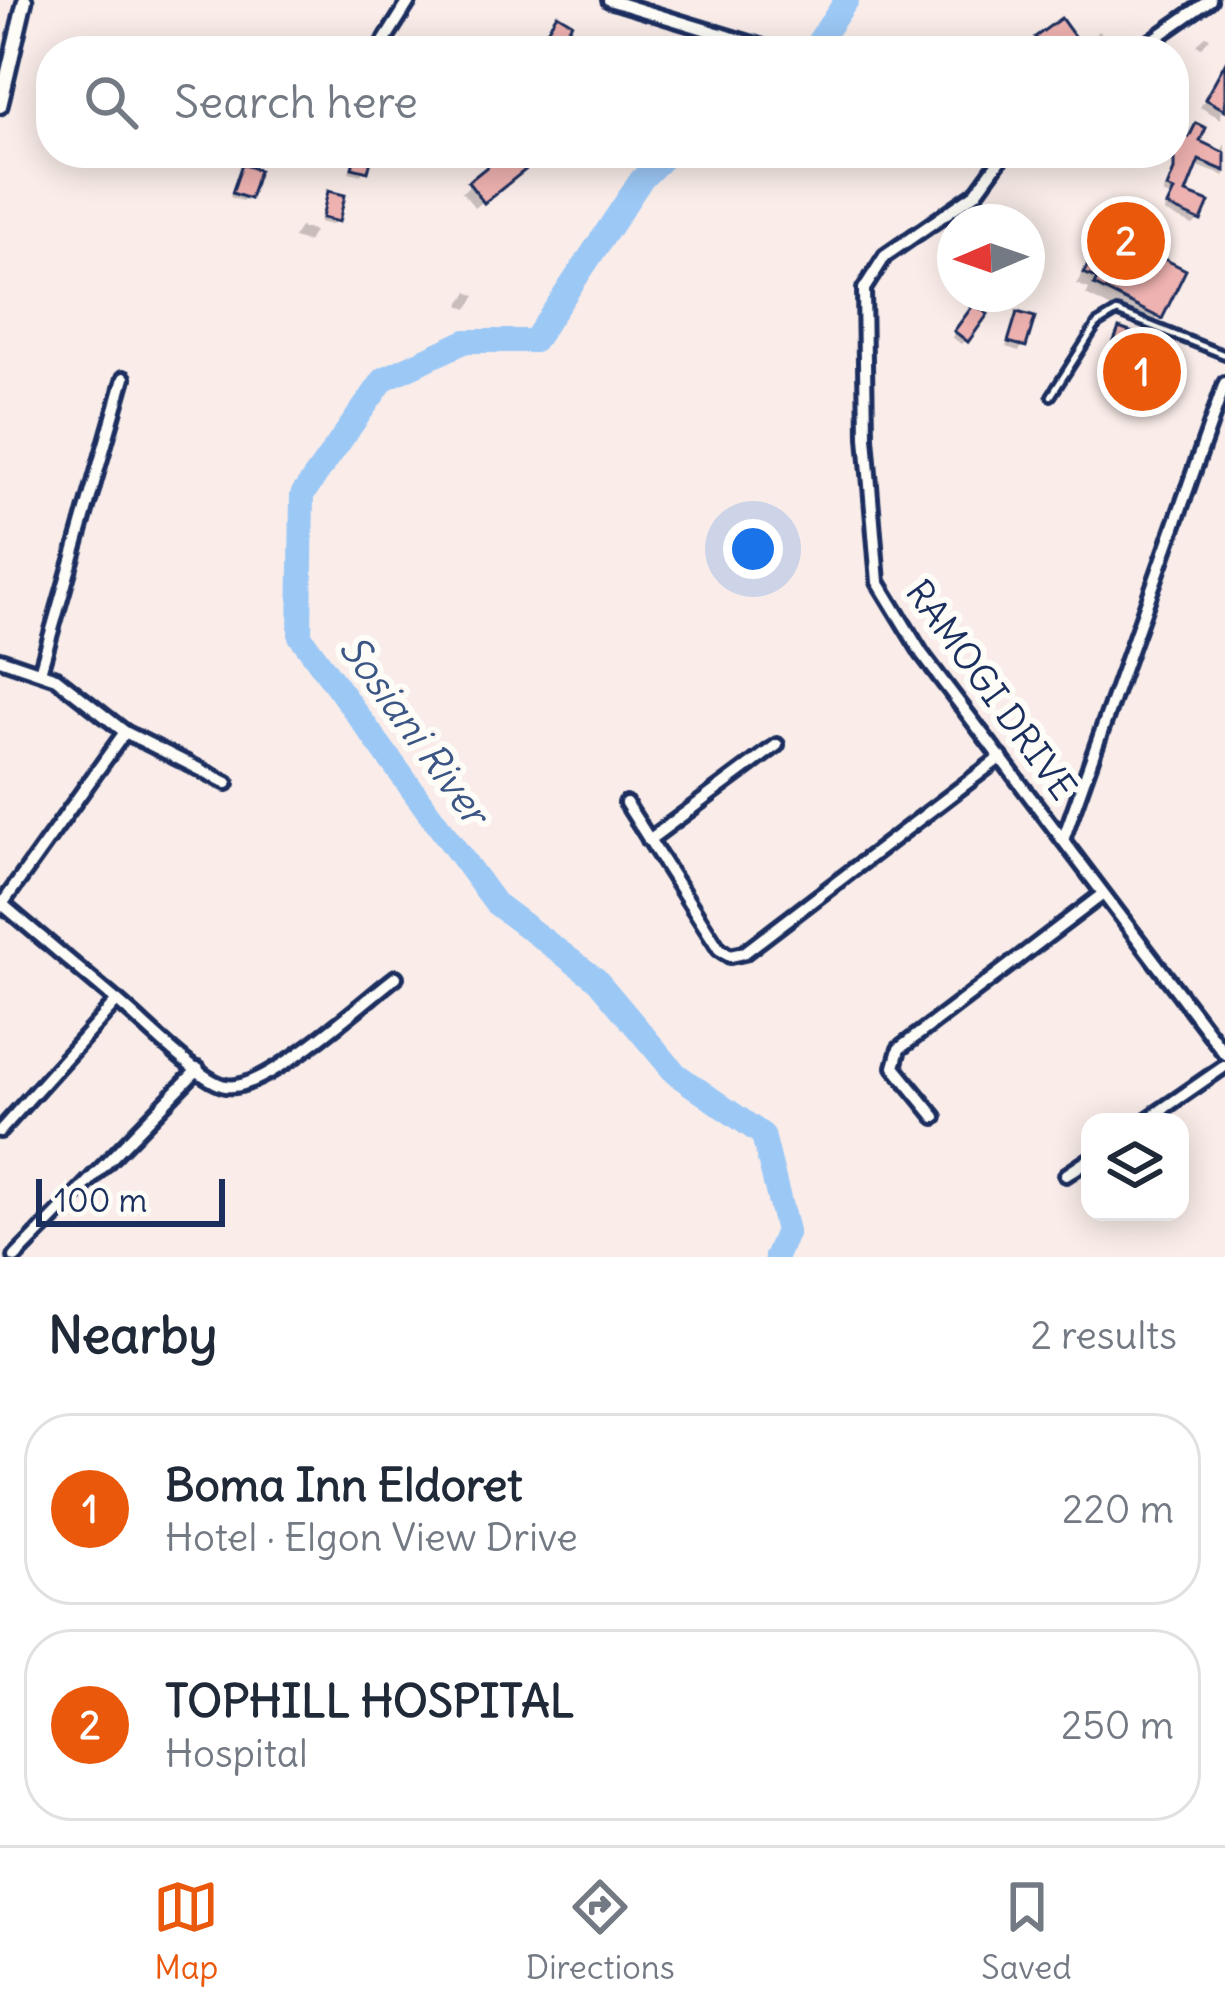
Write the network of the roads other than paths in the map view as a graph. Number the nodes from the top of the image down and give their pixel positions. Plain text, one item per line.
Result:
1 (25, 0) edge
2 (410, 0) edge
3 (609, 0) edge
4 (1210, 0) edge
5 (623, 2) edge
6 (387, 36) edge
7 (729, 36) edge
8 (1158, 36) edge
9 (0, 106) edge
10 (994, 168) edge
11 (1225, 356) edge
12 (124, 378) dead end
13 (1225, 383) edge
14 (1051, 396) dead end
15 (0, 658) edge
16 (40, 672) junction
17 (125, 731) junction
18 (777, 745) dead end
19 (1000, 757) junction
20 (227, 783) dead end
21 (626, 803) dead end
22 (650, 840) junction
23 (1063, 840) junction
24 (1102, 894) junction
25 (1, 905) edge
26 (396, 977) dead end
27 (117, 1000) junction
28 (1225, 1054) edge
29 (1225, 1066) edge
30 (198, 1069) junction
31 (1157, 1113) edge
32 (935, 1117) dead end
33 (0, 1131) edge
34 (1081, 1165) edge
35 (1066, 1175) dead end
36 (15, 1257) edge

1 - 9 street
2 - 6 street
3 - 5 street
4 - 8 street
5 - 7 street
10 - 19 street, RAMOGI DRIVE
11 - 14 lane
12 - 16 street
13 - 23 street
15 - 16 street
16 - 17 street
17 - 20 street
17 - 25 street
18 - 22 street
19 - 22 street
19 - 23 street, RAMOGI DRIVE
21 - 22 street
23 - 24 street, RAMOGI DRIVE
24 - 28 street, RAMOGI DRIVE
24 - 32 street
25 - 27 street
26 - 30 street
27 - 30 street
27 - 33 street
29 - 31 street
30 - 36 street
34 - 35 street

